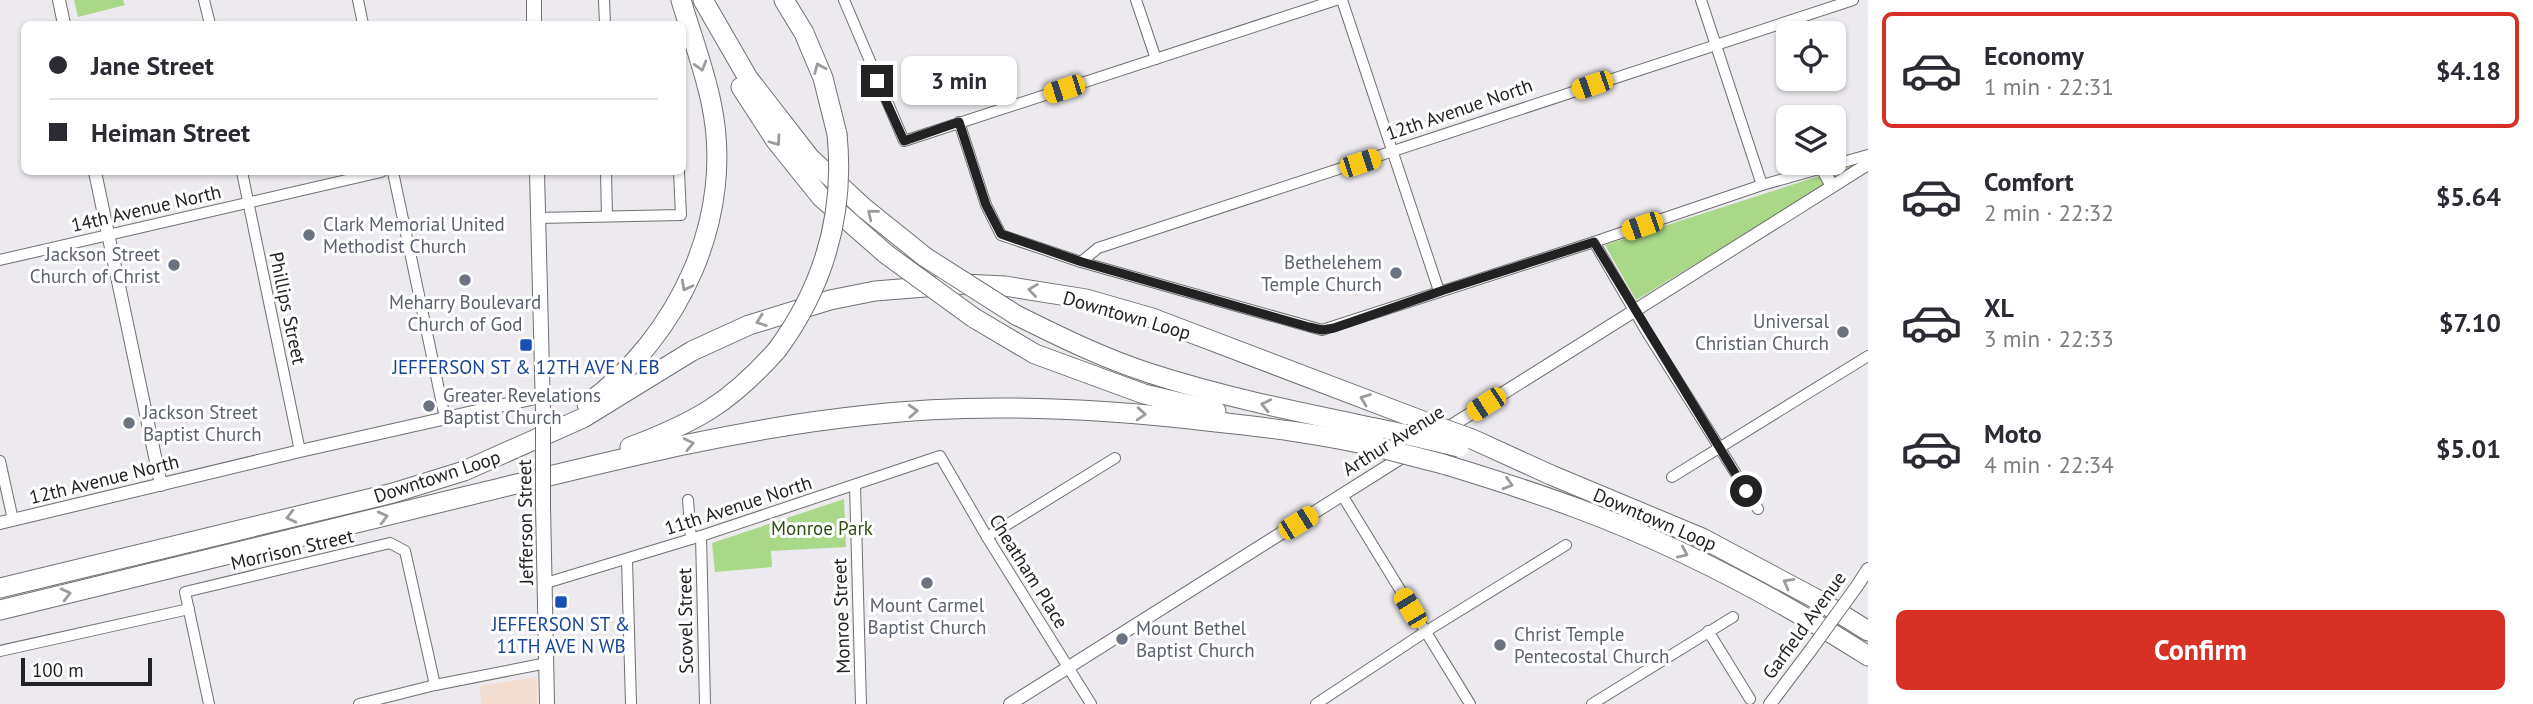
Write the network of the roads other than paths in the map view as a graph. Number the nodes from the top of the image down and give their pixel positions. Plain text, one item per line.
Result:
1 (59, 0) edge
2 (204, 0) edge
3 (358, 0) edge
4 (534, 0) edge
5 (604, 0) edge
6 (681, 0) edge
7 (688, 0) edge
8 (703, 0) edge
9 (784, 0) edge
10 (844, 0) edge
11 (1136, 0) edge
12 (1339, 0) edge
13 (1701, 0) edge
14 (1853, 0) edge
15 (63, 21) edge
16 (209, 21) edge
17 (362, 21) edge
18 (534, 21) edge
19 (605, 21) edge
20 (1716, 44) junction
21 (1156, 59) junction
22 (959, 122) junction
23 (1392, 152) junction
24 (1868, 155) edge
25 (1846, 161) edge
26 (1868, 164) edge
27 (96, 175) edge
28 (243, 175) edge
29 (368, 175) edge
30 (394, 175) edge
31 (537, 175) edge
32 (606, 175) edge
33 (679, 175) edge
34 (1797, 175) edge
35 (1826, 175) edge
36 (1762, 185) junction
37 (1832, 186) junction
38 (248, 202) junction
39 (607, 216) junction
40 (538, 218) junction
41 (109, 234) junction
42 (1594, 242) junction
43 (0, 260) edge
44 (1082, 262) junction
45 (1439, 291) junction
46 (1634, 311) junction
47 (1868, 356) edge
48 (544, 403) junction
49 (445, 418) junction
50 (1292, 430) junction
51 (546, 434) junction
52 (1466, 443) junction
53 (1718, 447) junction
54 (300, 451) junction
55 (940, 456) joint
56 (1115, 458) dead end
57 (0, 461) edge
58 (574, 468) junction
59 (1672, 477) dead end
60 (161, 485) junction
61 (855, 485) junction
62 (1342, 495) junction
63 (688, 500) dead end
64 (1758, 509) dead end
65 (6, 522) edge
66 (987, 537) junction
67 (696, 538) junction
68 (1566, 545) dead end
69 (627, 560) junction
70 (1868, 569) edge
71 (546, 583) junction
72 (0, 588) edge
73 (189, 609) junction
74 (0, 610) edge
75 (1733, 617) dead end
76 (1708, 631) junction
77 (1868, 631) edge
78 (1425, 632) junction
79 (0, 651) edge
80 (1868, 656) edge
81 (547, 663) junction
82 (1069, 667) junction
83 (435, 685) junction
84 (1610, 699) edge
85 (1750, 699) dead end
86 (209, 704) edge
87 (359, 704) edge
88 (547, 704) edge
89 (631, 704) edge
90 (705, 704) edge
91 (861, 704) edge
92 (1010, 704) edge
93 (1091, 704) edge
94 (1316, 704) edge
95 (1470, 704) edge
96 (1592, 704) edge
97 (1770, 704) edge

1 - 15 street
2 - 16 street
3 - 17 street
4 - 18 main road
5 - 19 street
6 -> 51 highway
7 -> 50 highway, bridge
52 -> 8 highway, bridge
58 -> 9 highway, bridge
10 - 22 street
11 - 21 street
12 - 21 street
12 - 23 street
13 - 20 street
14 - 20 street, 12th Avenue North
20 - 23 street, 12th Avenue North
20 - 36 street
21 - 22 street
22 - 44 street
23 - 44 street, 12th Avenue North
23 - 45 street
24 - 25 street
26 - 37 street, Arthur Avenue
27 - 41 street
28 - 38 street, Phillips Street
29 - 38 street, 14th Avenue North
30 - 49 street
31 - 40 main road, Jefferson Street
32 - 39 street
33 - 39 street
34 - 36 street
35 - 37 street
36 - 42 street
37 - 46 street, Arthur Avenue
38 - 41 street, 14th Avenue North
38 - 54 street, Phillips Street
39 - 40 street
40 - 48 main road, Jefferson Street
41 - 43 street, 14th Avenue North
41 - 60 street
42 - 45 street
42 - 46 street
44 - 45 street
46 - 53 street
46 - 62 street, Arthur Avenue
47 - 53 street
48 - 49 street, 12th Avenue North
48 - 71 main road, Jefferson Street, bridge
49 - 54 street, 12th Avenue North
58 -> 50 highway, Downtown Loop
50 -> 80 highway, Downtown Loop, bridge
52 -> 51 highway, Downtown Loop, bridge
51 -> 72 highway, Downtown Loop
77 -> 52 highway, Downtown Loop
53 - 59 street
53 - 64 street
54 - 60 street, 12th Avenue North
55 - 61 street, 11th Avenue North
55 - 66 street, Cheatham Place
56 - 66 street
57 - 65 street
74 -> 58 highway, Downtown Loop
60 - 65 street, 12th Avenue North
61 - 67 street, 11th Avenue North
61 - 91 street, Monroe Street
62 - 78 street
62 - 82 street, Arthur Avenue
63 - 67 street, Scovel Street
66 - 82 street, Cheatham Place
67 - 69 street, 11th Avenue North
67 - 90 street, Scovel Street
68 - 78 street
69 - 71 street, 11th Avenue North
69 - 89 street
70 - 97 street, Garfield Avenue, bridge
71 - 81 main road, Jefferson Street
73 - 79 street
73 - 83 street, Morrison Street
73 - 86 street
75 - 76 street
76 - 84 street
76 - 85 street
78 - 94 street
78 - 95 street
81 - 83 street
81 - 88 main road, Jefferson Street
82 - 92 street, Arthur Avenue
82 - 93 street, Cheatham Place
83 - 87 street
84 - 96 street

